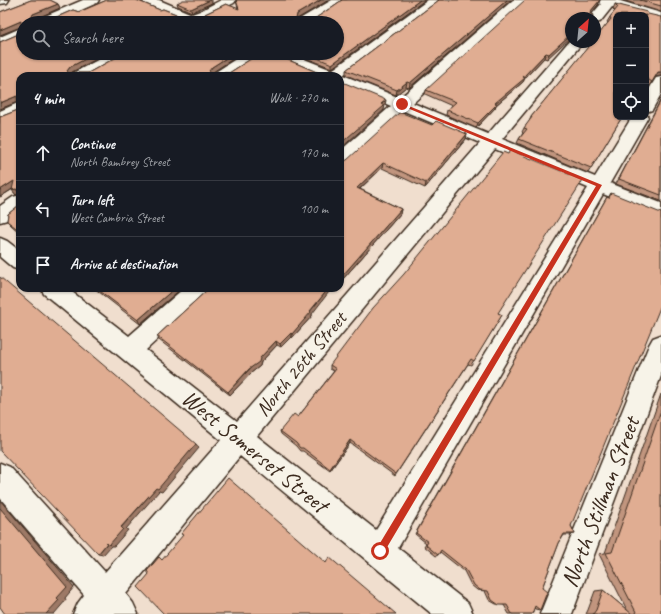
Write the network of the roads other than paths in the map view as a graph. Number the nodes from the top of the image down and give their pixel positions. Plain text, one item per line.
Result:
1 (0, 0) edge
2 (3, 0) edge
3 (92, 0) edge
4 (148, 0) edge
5 (230, 0) edge
6 (340, 0) edge
7 (436, 0) edge
8 (520, 0) edge
9 (607, 1) edge
10 (600, 12) edge
11 (57, 16) edge
12 (186, 16) edge
13 (202, 16) edge
14 (314, 16) edge
15 (661, 17) edge
16 (16, 34) edge
17 (0, 42) edge
18 (571, 48) edge
19 (108, 60) edge
20 (244, 60) edge
21 (294, 60) edge
22 (85, 72) edge
23 (225, 72) edge
24 (323, 72) edge
25 (338, 72) edge
26 (344, 81) edge
27 (661, 81) edge
28 (649, 101) edge
29 (402, 104) junction
30 (16, 109) edge
31 (0, 117) edge
32 (638, 120) edge
33 (491, 141) junction
34 (344, 156) edge
35 (599, 185) junction
36 (16, 204) edge
37 (661, 211) edge
38 (0, 214) edge
39 (0, 246) edge
40 (16, 259) edge
41 (58, 292) edge
42 (195, 292) edge
43 (661, 345) edge
44 (130, 350) junction
45 (238, 438) junction
46 (0, 477) edge
47 (380, 551) junction
48 (106, 608) edge
49 (457, 614) edge
50 (556, 614) edge

1 - 2 street
3 - 11 street
4 - 12 street
5 - 13 street
6 - 14 street
7 - 25 street
8 - 29 street
9 - 10 street
9 - 15 street
16 - 17 street
18 - 33 street, North 26th Street
19 - 22 street
20 - 23 street
21 - 24 street
26 - 29 street
27 - 28 street
29 - 33 street
29 - 34 street
30 - 31 street
32 - 35 street
33 - 35 street
33 - 45 street, North 26th Street
35 - 37 street
35 - 47 street
36 - 38 street
39 - 40 street
41 - 44 street, West Somerset Street
42 - 44 street
43 - 50 street, North Stillman Street
44 - 45 street, West Somerset Street
45 - 47 street, West Somerset Street
45 - 48 street, North 26th Street
46 - 48 street
47 - 49 street, West Somerset Street

